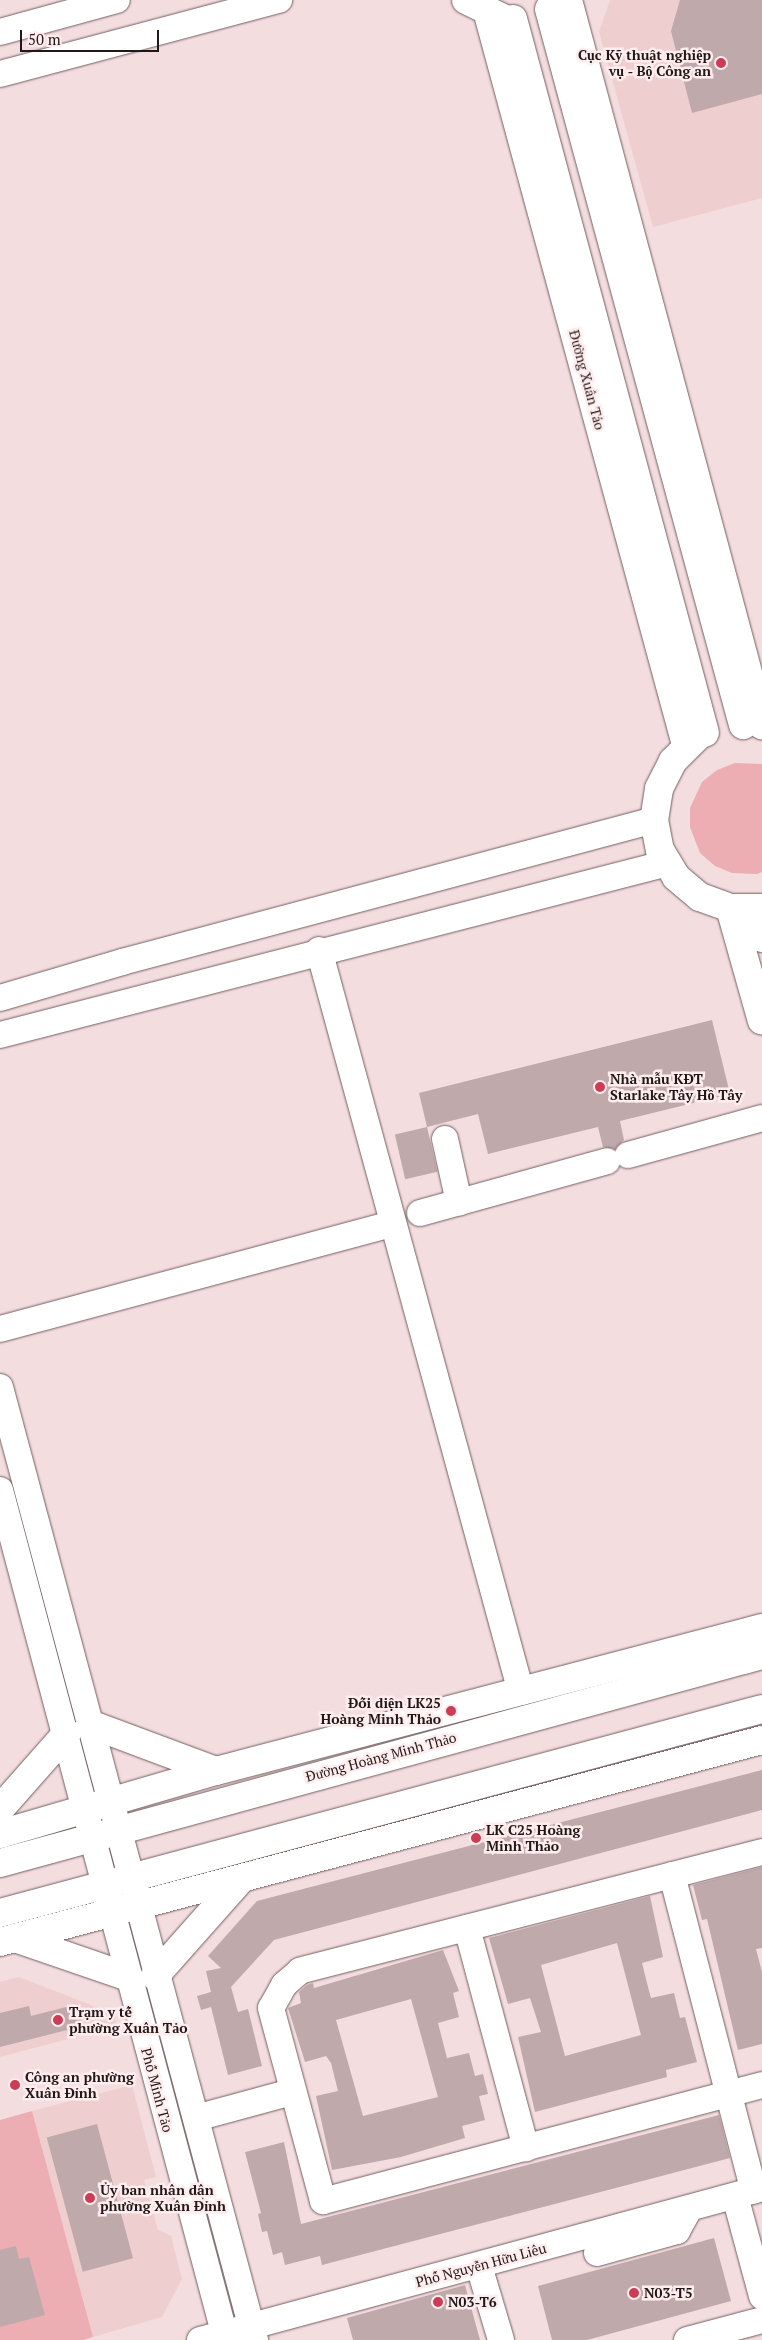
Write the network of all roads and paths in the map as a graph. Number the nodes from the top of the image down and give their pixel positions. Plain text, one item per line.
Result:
1 (118, 0) edge
2 (279, 0) edge
3 (558, 3) edge
4 (489, 11) edge
5 (0, 32) edge
6 (0, 74) edge
7 (756, 726) edge
8 (696, 739) junction
9 (654, 820) junction
10 (668, 863) junction
11 (749, 909) edge
12 (762, 938) edge
13 (319, 950) junction
14 (0, 998) edge
15 (762, 1021) edge
16 (0, 1035) edge
17 (762, 1118) edge
18 (445, 1139) dead end
19 (459, 1202) junction
20 (420, 1213) dead end
21 (391, 1224) junction
22 (0, 1329) edge
23 (0, 1387) edge
24 (0, 1490) edge
25 (762, 1628) edge
26 (762, 1655) edge
27 (521, 1692) junction
28 (762, 1709) edge
29 (73, 1726) junction
30 (762, 1740) edge
31 (386, 1742) junction
32 (216, 1771) junction
33 (98, 1806) junction
34 (0, 1809) edge
35 (118, 1831) junction
36 (0, 1834) edge
37 (233, 1852) junction
38 (762, 1852) edge
39 (0, 1863) edge
40 (672, 1875) junction
41 (130, 1878) junction
42 (241, 1879) junction
43 (137, 1906) junction
44 (0, 1913) edge
45 (467, 1928) junction
46 (8, 1940) edge
47 (142, 1976) junction
48 (762, 2085) edge
49 (292, 2092) junction
50 (729, 2094) junction
51 (196, 2118) junction
52 (526, 2148) junction
53 (751, 2192) edge
54 (479, 2266) junction
55 (762, 2296) edge
56 (762, 2320) edge
57 (253, 2333) edge
58 (225, 2337) edge
59 (701, 2338) edge
60 (200, 2340) edge
61 (501, 2340) edge

1 - 5 street
2 - 6 street
3 - 4 main road
3 - 7 main road
4 - 8 main road, Đường Xuân Tảo
7 - 8 main road
8 - 9 main road
9 - 10 main road
9 - 14 street
10 - 11 main road
10 - 13 street
11 - 12 main road
11 - 15 main road
13 - 16 street
13 - 21 street
17 - 19 street
18 - 19 street
19 - 20 street
21 - 22 street
21 - 27 street
23 - 29 street
24 - 29 street
25 - 27 main road, Đường Hoàng Minh Thảo
26 - 31 main road, Đường Hoàng Minh Thảo
27 - 31 main road, Đường Hoàng Minh Thảo
28 - 37 main road
29 - 32 main road
29 - 33 street
29 - 34 main road
30 - 42 main road
31 - 32 main road, Đường Hoàng Minh Thảo
31 - 35 main road, Đường Hoàng Minh Thảo
32 - 33 main road, Đường Hoàng Minh Thảo
33 - 35 street, Phố Minh Tảo
33 - 36 main road, Đường Hoàng Minh Thảo
33 - 47 street, Phố Minh Tảo
35 - 39 main road, Đường Hoàng Minh Thảo
35 - 41 street, Phố Minh Tảo
37 - 41 main road
37 - 42 main road
38 - 40 street
40 - 45 street
40 - 50 street
41 - 43 street, Phố Minh Tảo
41 - 44 main road
42 - 43 main road
42 - 47 main road
43 - 46 main road
43 - 47 street, Phố Minh Tảo
45 - 49 street
45 - 52 street
46 - 47 main road
47 - 51 street, Phố Minh Tảo
47 - 58 street, Phố Minh Tảo
48 - 50 street
49 - 51 street
49 - 52 street
50 - 52 street
50 - 53 street
51 - 57 street, Phố Minh Tảo
53 - 54 street, Phố Nguyễn Hữu Liêu
53 - 55 street
54 - 57 street, Phố Nguyễn Hữu Liêu
54 - 61 street
56 - 59 street
57 - 58 street, Phố Nguyễn Hữu Liêu
58 - 60 street, Phố Nguyễn Hữu Liêu

